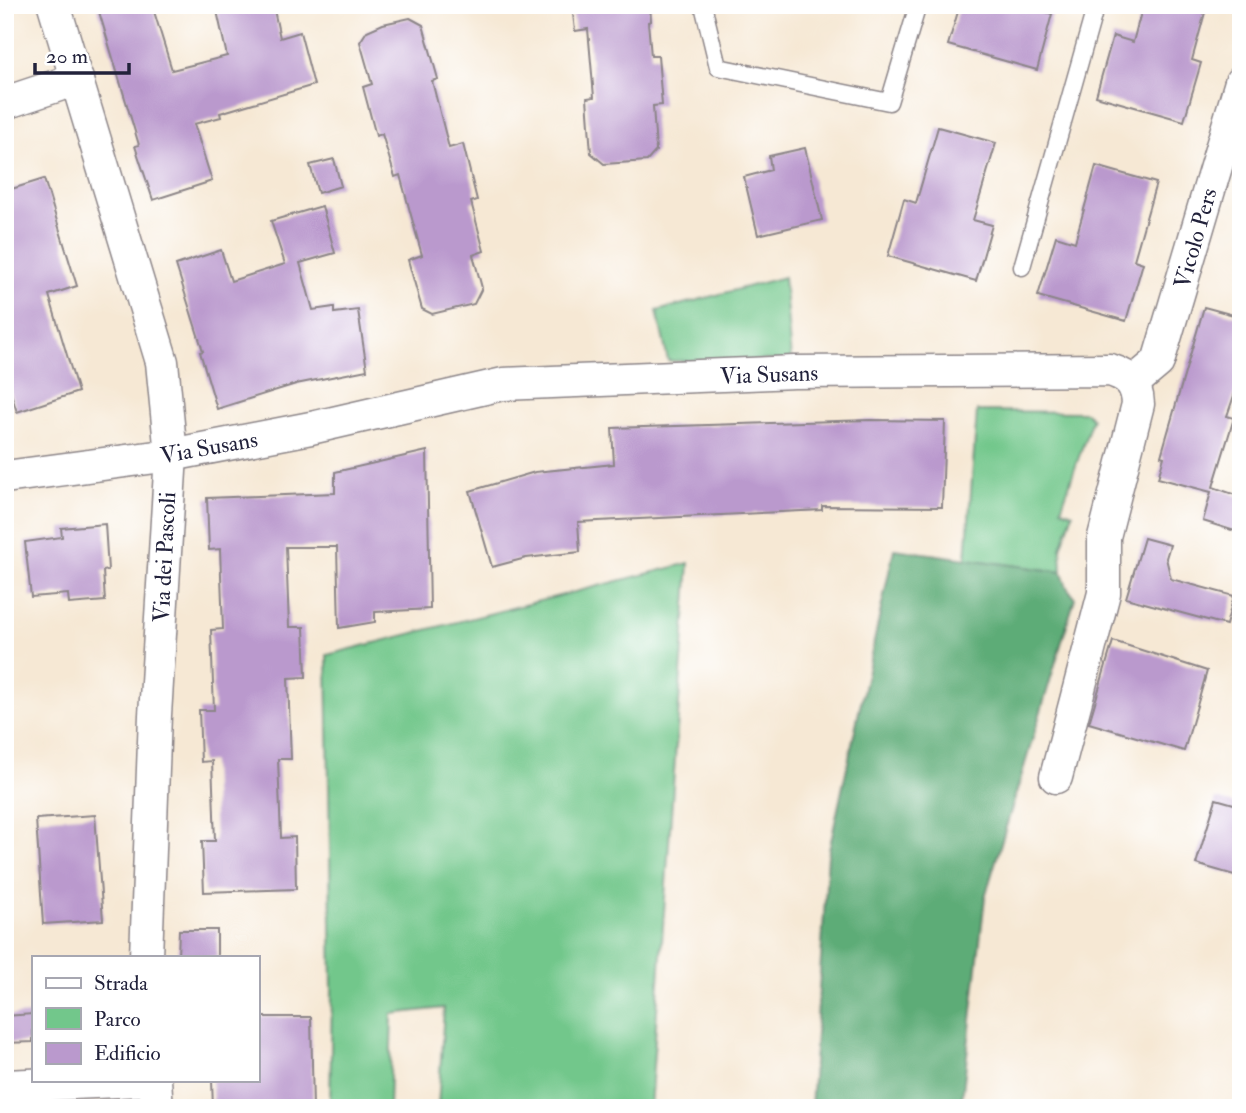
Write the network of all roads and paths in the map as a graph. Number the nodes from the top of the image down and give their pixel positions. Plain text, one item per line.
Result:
1 (54, 5) edge
2 (703, 5) edge
3 (918, 5) edge
4 (1096, 5) edge
5 (77, 79) junction
6 (1241, 82) edge
7 (5, 103) edge
8 (1022, 267) dead end
9 (1133, 383) junction
10 (170, 455) junction
11 (5, 477) edge
12 (1056, 777) dead end
13 (146, 956) edge
14 (95, 1082) edge
15 (155, 1082) edge
16 (5, 1086) edge
17 (157, 1108) edge

1 - 5 street, Via dei Pascoli
2 - 3 lane
4 - 8 lane
5 - 7 street
5 - 10 street, Via dei Pascoli
6 - 9 street, Vicolo Pers
9 - 10 street, Via Susans
9 - 12 street
10 - 11 street, Via Susans
10 - 13 street, Via dei Pascoli
14 - 16 street
15 - 17 street

